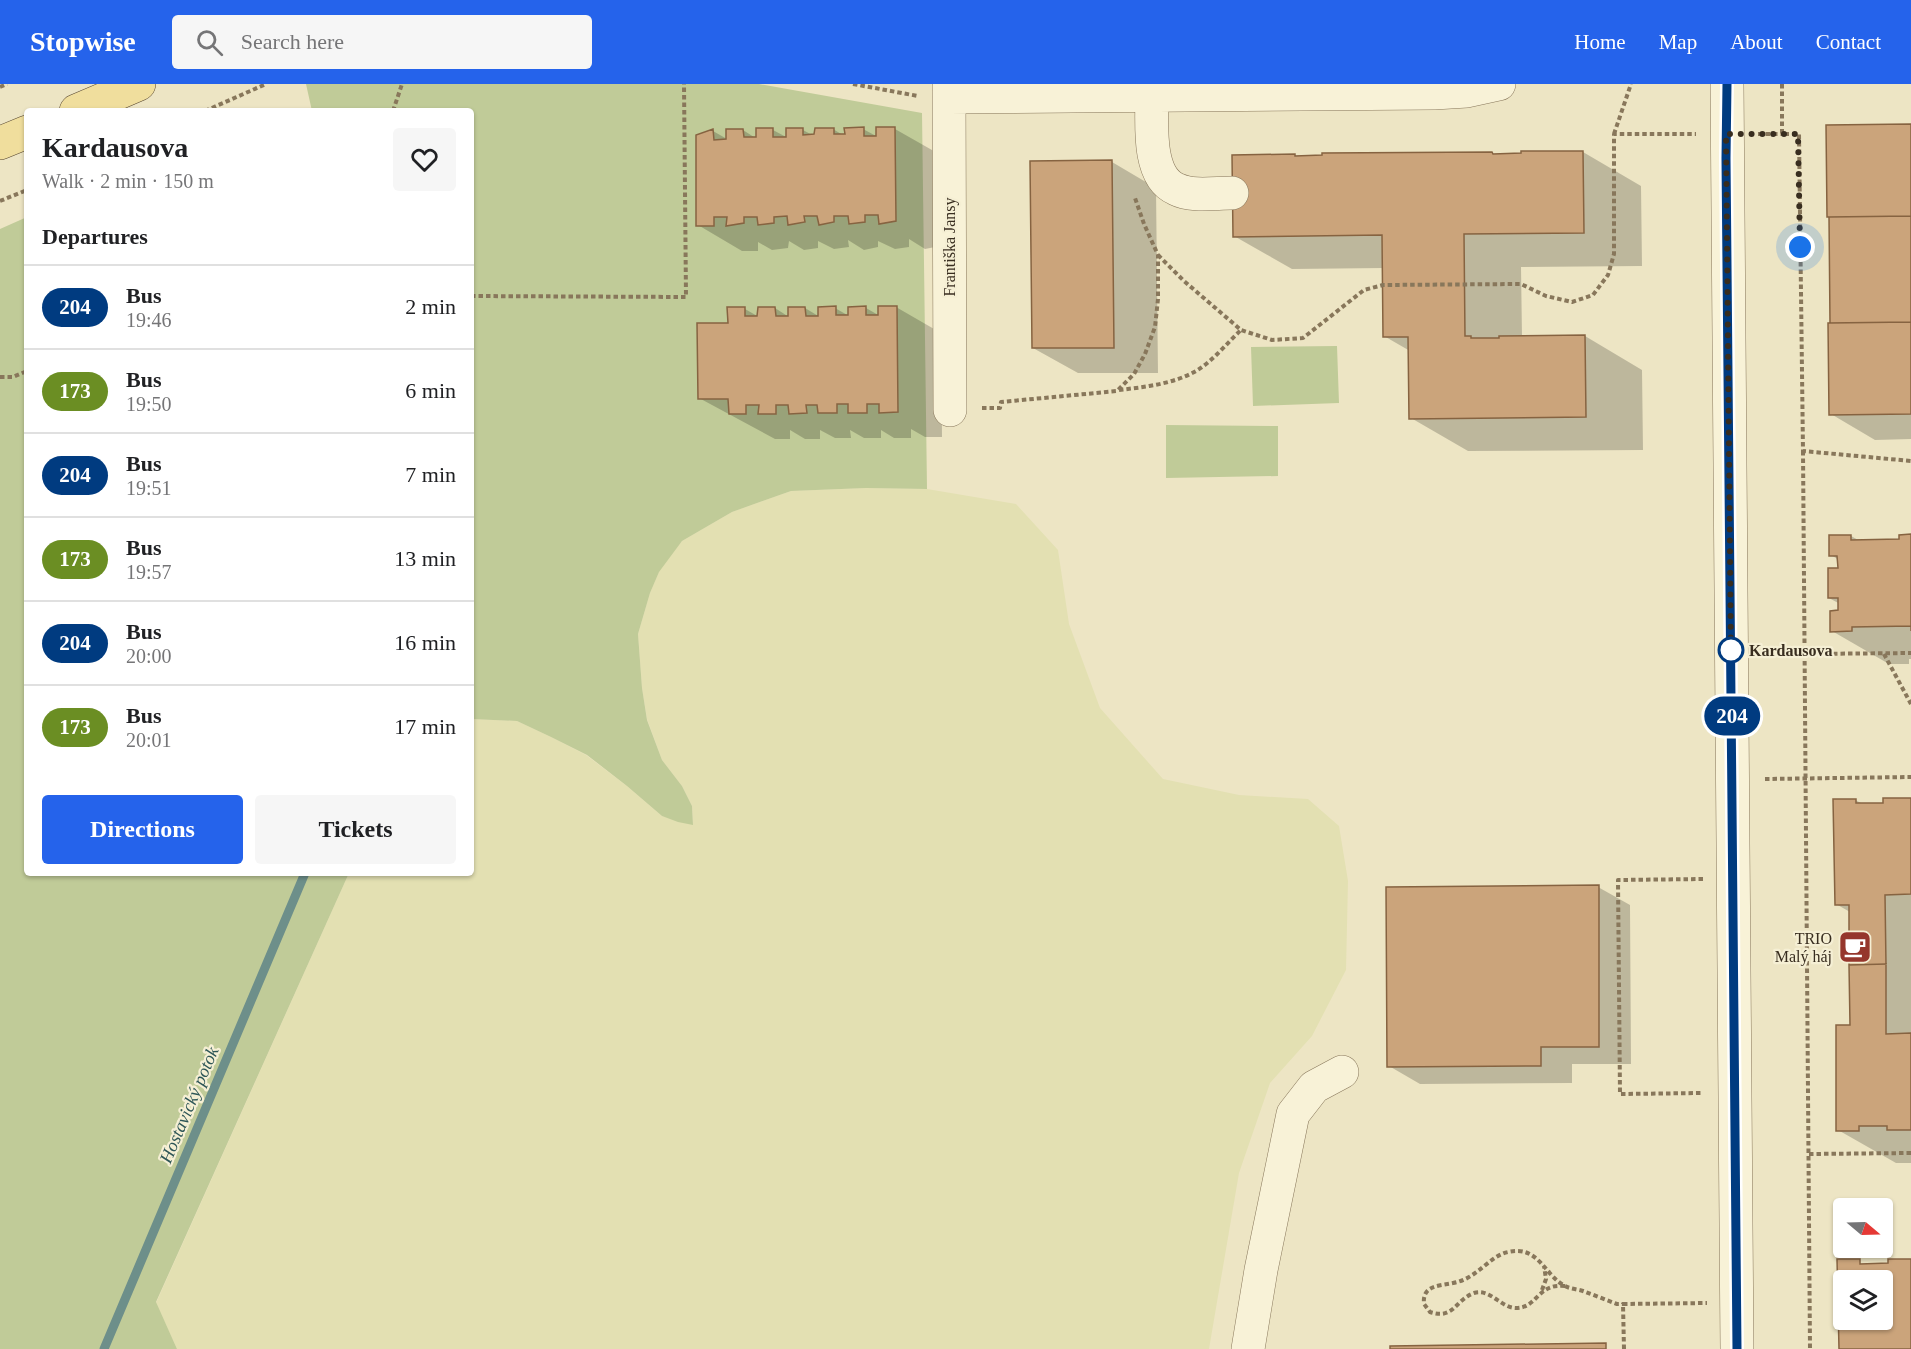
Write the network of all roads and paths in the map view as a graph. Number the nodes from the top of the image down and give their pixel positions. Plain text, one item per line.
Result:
1 (7, 84) edge
2 (139, 84) edge
3 (266, 84) edge
4 (402, 84) edge
5 (684, 84) edge
6 (853, 84) edge
7 (1499, 84) edge
8 (1631, 84) edge
9 (1727, 84) edge
10 (1782, 84) edge
11 (0, 87) edge
12 (949, 90) edge
13 (1153, 90) edge
14 (83, 108) edge
15 (212, 108) edge
16 (394, 108) edge
17 (24, 133) edge
18 (1614, 134) junction
19 (1726, 134) junction
20 (1782, 134) junction
21 (0, 143) edge
22 (1132, 189) dead end
23 (24, 191) edge
24 (1232, 193) dead end
25 (0, 201) edge
26 (1158, 255) junction
27 (474, 296) edge
28 (1241, 330) junction
29 (24, 372) edge
30 (0, 377) edge
31 (1118, 391) junction
32 (950, 410) joint
33 (1803, 451) junction
34 (1911, 460) edge
35 (1911, 653) edge
36 (1803, 654) junction
37 (1884, 654) junction
38 (1911, 704) edge
39 (1911, 777) edge
40 (1805, 778) junction
41 (1763, 779) dead end
42 (1707, 879) dead end
43 (1342, 1072) dead end
44 (1709, 1093) dead end
45 (1911, 1153) edge
46 (1809, 1154) junction
47 (1543, 1264) junction
48 (1565, 1286) junction
49 (1540, 1294) junction
50 (1711, 1303) dead end
51 (1623, 1304) junction
52 (1248, 1349) edge
53 (1624, 1349) edge
54 (1737, 1349) edge
55 (1810, 1349) edge

1 - 11 path
2 - 14 main road
3 - 15 path
4 - 16 path
5 - 27 path
6 - 12 path
7 - 13 street
8 - 18 path
9 - 19 street
10 - 20 path
12 - 13 street
12 - 32 street, Františka Jansy
13 - 24 street
17 - 21 main road
18 - 19 path
18 - 28 path
19 - 20 path
19 - 54 street
20 - 33 path
22 - 26 path
23 - 25 path
26 - 28 path
26 - 31 path
28 - 31 path
29 - 30 path
31 - 32 path
33 - 34 path
33 - 36 path
35 - 37 path
36 - 37 path
36 - 40 path
37 - 38 path
39 - 40 path
40 - 41 path
40 - 46 path
42 - 44 path
43 - 52 street
45 - 46 path
46 - 55 path
47 - 48 path
47 - 49 path
47 - 49 path
48 - 49 path
48 - 51 path
50 - 51 path
51 - 53 path

